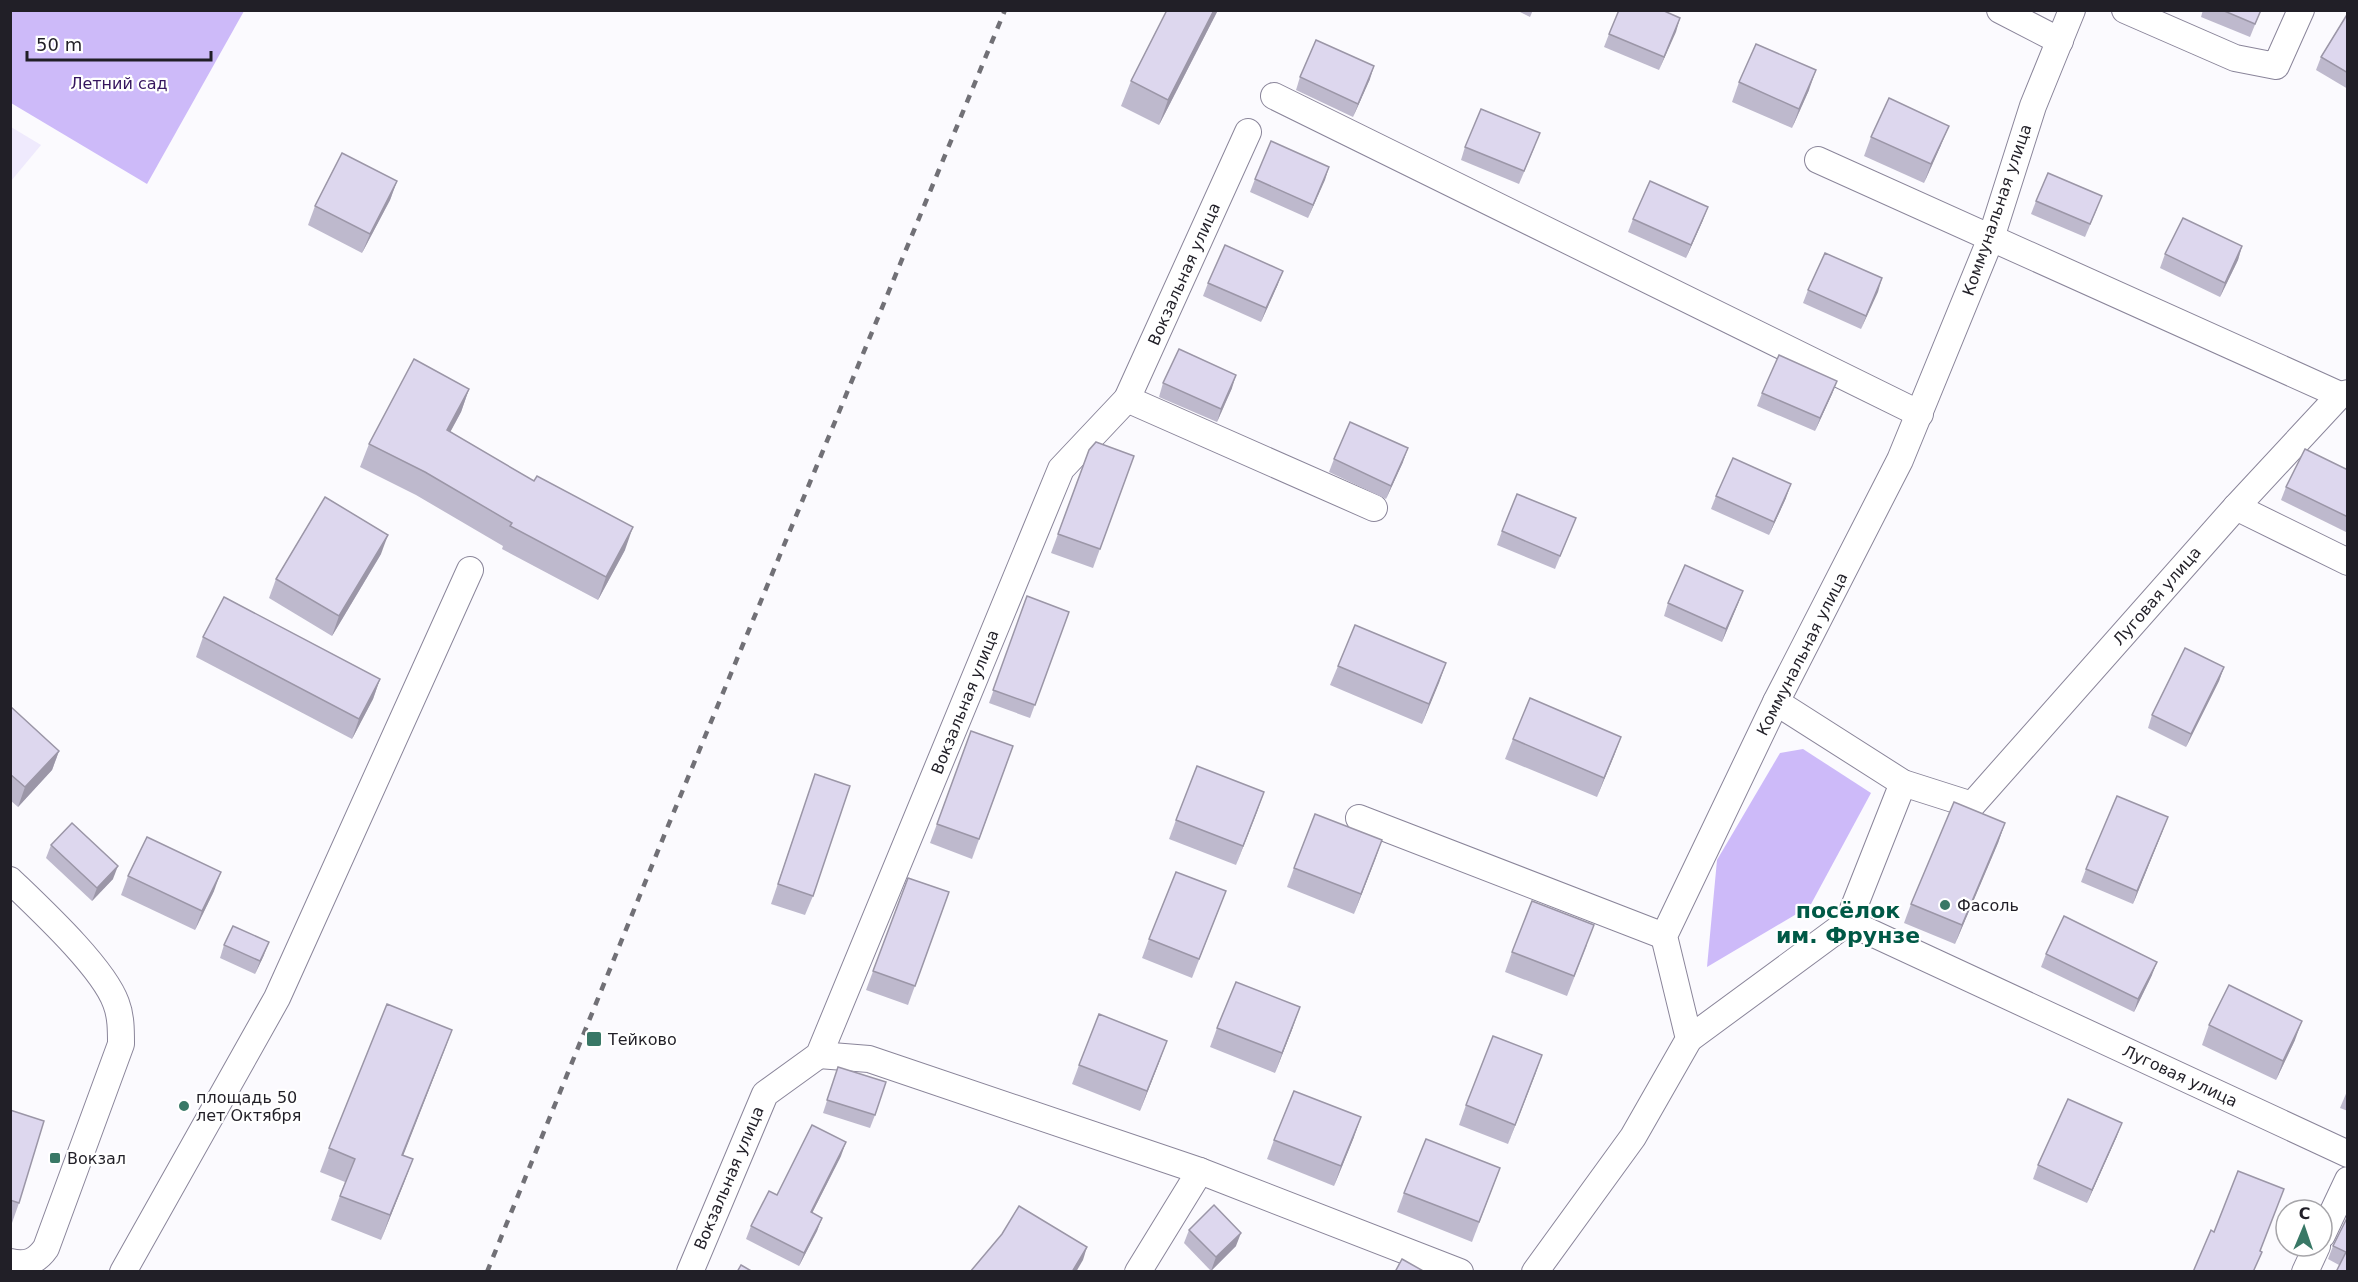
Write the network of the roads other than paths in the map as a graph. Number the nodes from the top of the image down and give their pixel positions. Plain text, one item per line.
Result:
1 (2000, 10) edge
2 (2072, 10) edge
3 (2125, 10) edge
4 (2301, 10) edge
5 (2060, 41) junction
6 (1274, 96) dead end
7 (1248, 132) dead end
8 (1818, 160) dead end
9 (1991, 238) junction
10 (2344, 394) edge
11 (1127, 399) junction
12 (1920, 414) junction
13 (2236, 507) junction
14 (1374, 508) dead end
15 (2348, 562) edge
16 (470, 570) dead end
17 (1776, 702) junction
18 (1903, 783) junction
19 (1359, 818) dead end
20 (10, 880) edge
21 (1848, 922) junction
22 (1664, 936) junction
23 (1689, 1039) junction
24 (819, 1056) junction
25 (2348, 1154) edge
26 (1200, 1171) junction
27 (2348, 1180) edge
28 (2334, 1210) edge
29 (2311, 1258) edge
30 (14, 1263) edge
31 (123, 1272) edge
32 (690, 1272) edge
33 (1138, 1272) edge
34 (1460, 1272) edge
35 (1535, 1272) edge
36 (2305, 1272) edge

1 - 5 street
2 - 5 street, Коммунальная улица
3 - 4 street
5 - 9 street, Коммунальная улица
6 - 12 street
7 - 11 street, Вокзальная улица
8 - 9 street
9 - 10 street
9 - 12 street, Коммунальная улица
10 - 13 street, Луговая улица
11 - 14 street
11 - 24 street, Вокзальная улица
12 - 17 street, Коммунальная улица
13 - 15 street
13 - 18 street, Луговая улица
16 - 31 street
17 - 18 street
17 - 22 street, Коммунальная улица
18 - 21 street
19 - 22 street
20 - 30 street
21 - 23 street
21 - 25 street, Луговая улица
22 - 23 street
23 - 35 street
24 - 26 street
24 - 32 street, Вокзальная улица
26 - 33 street
26 - 34 street
27 - 28 street
29 - 36 street

